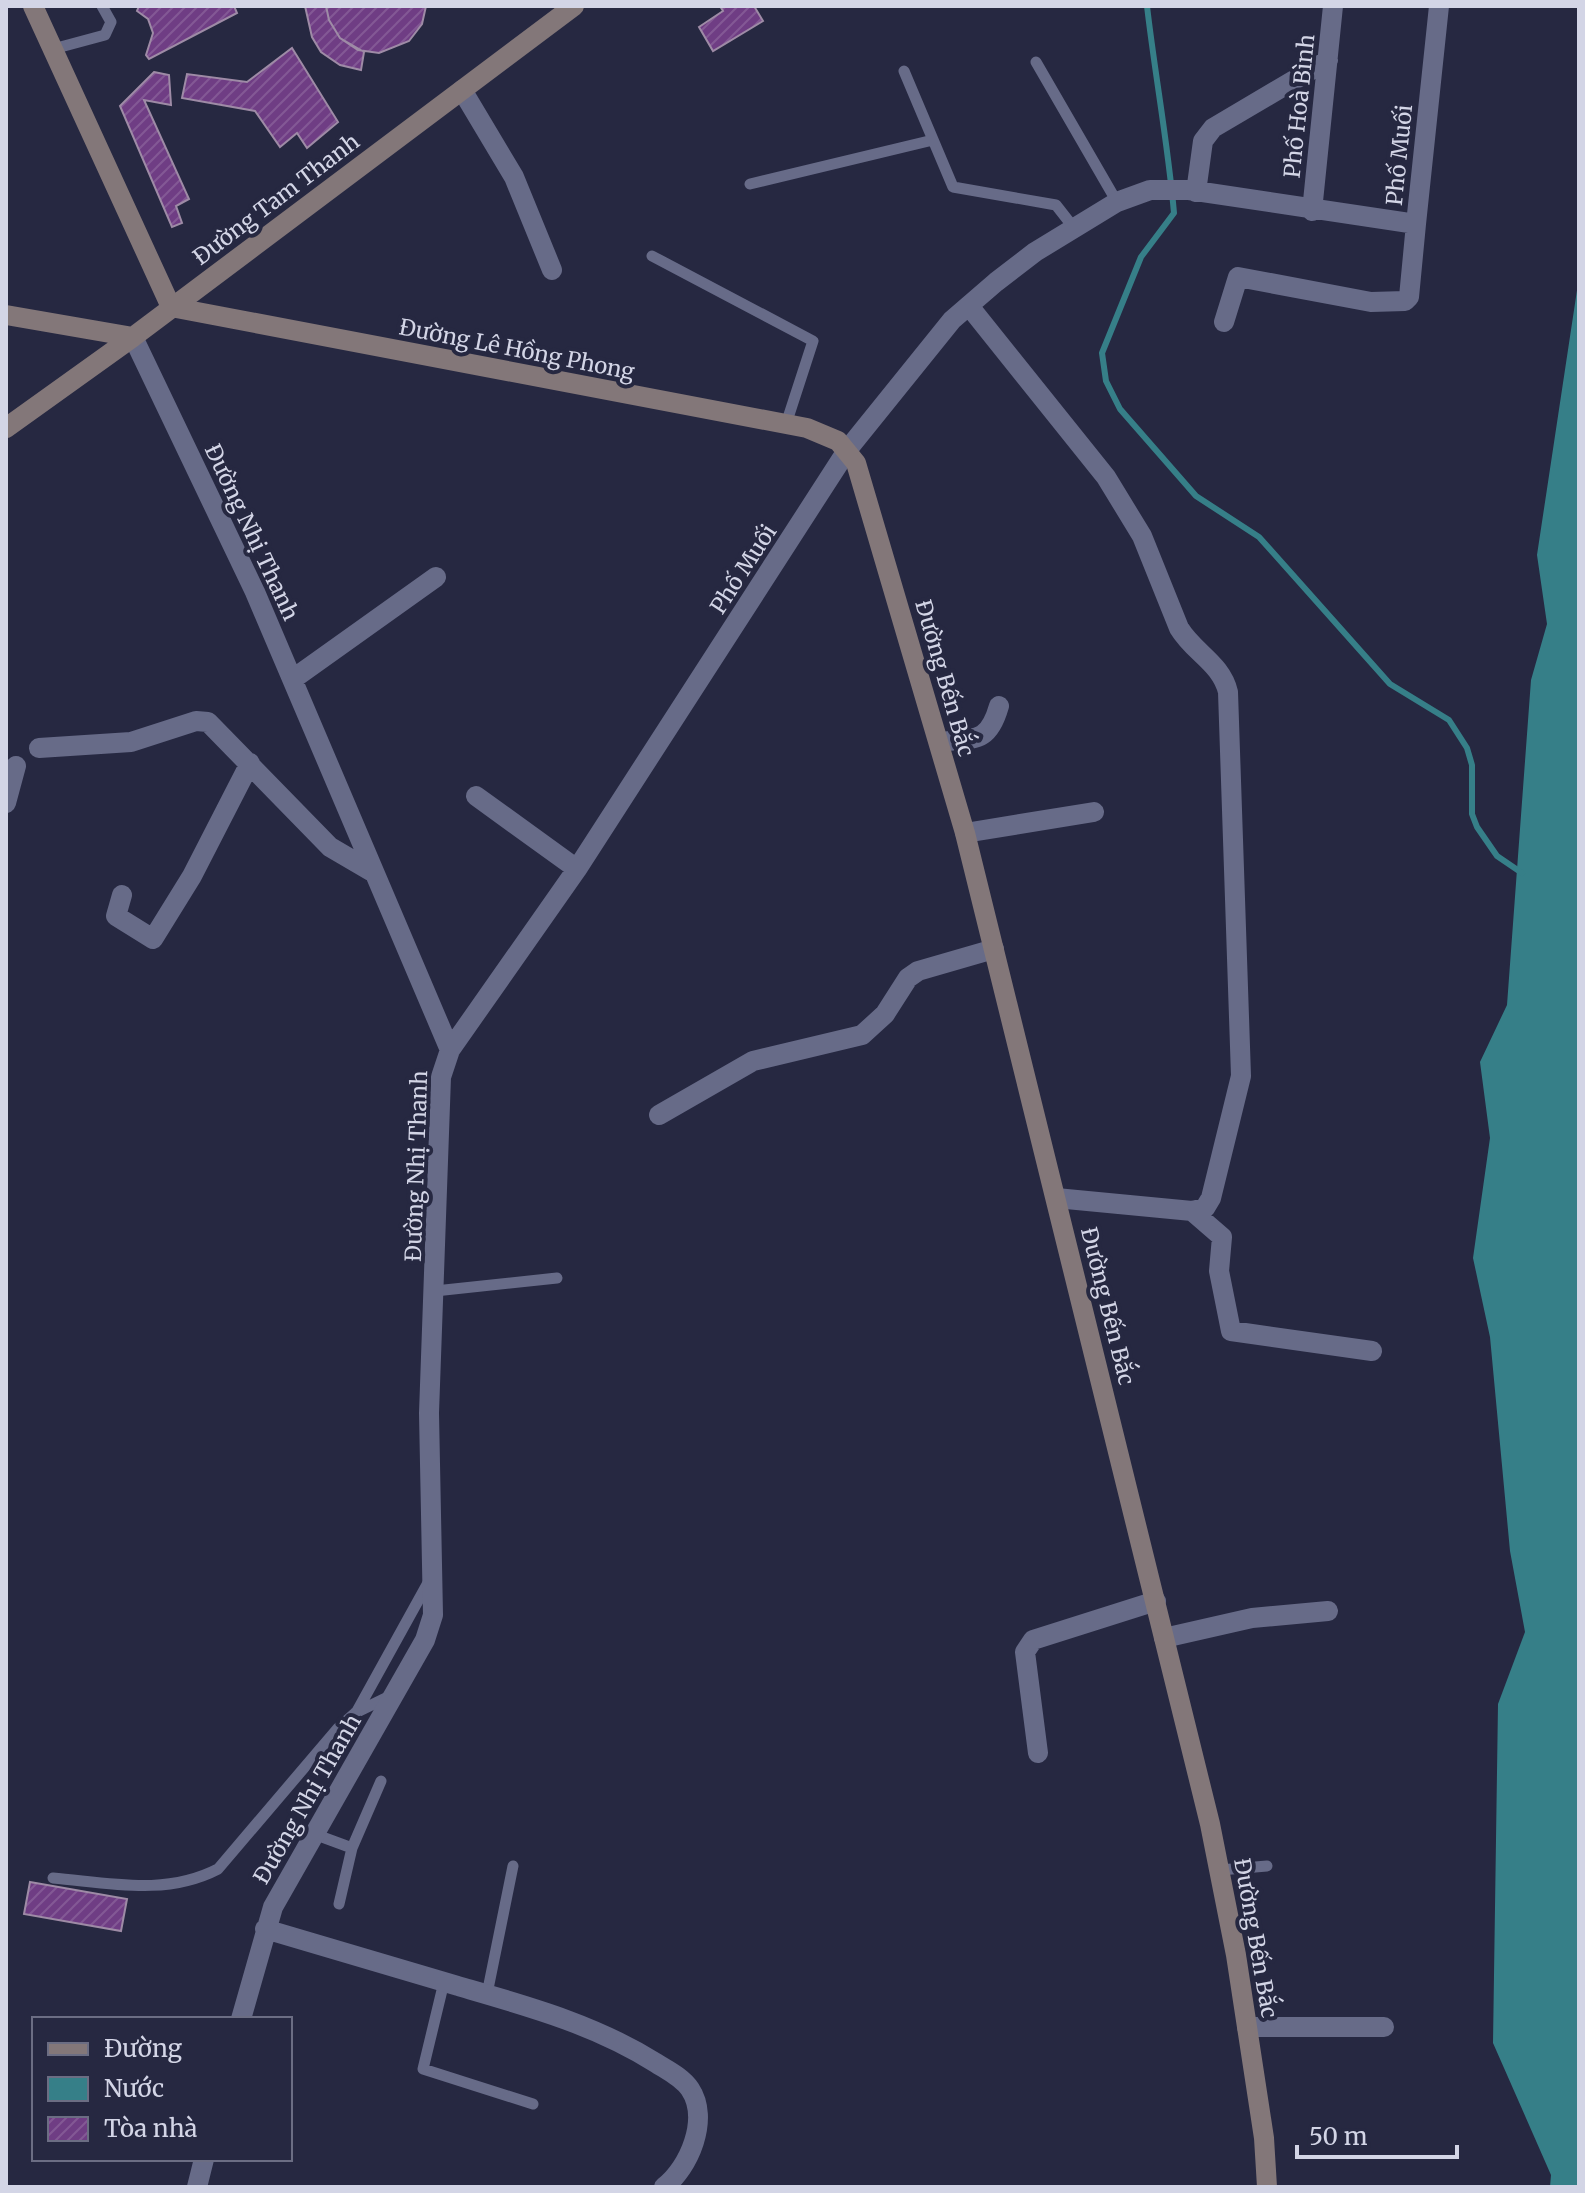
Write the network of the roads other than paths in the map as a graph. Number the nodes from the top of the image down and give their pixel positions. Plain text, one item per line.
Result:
1 (33, 6) edge
2 (102, 6) edge
3 (574, 6) edge
4 (1333, 6) edge
5 (1439, 6) edge
6 (53, 49) junction
7 (1328, 60) junction
8 (1036, 62) dead end
9 (904, 71) dead end
10 (462, 90) junction
11 (933, 140) junction
12 (750, 184) dead end
13 (1192, 191) junction
14 (1117, 202) junction
15 (1312, 211) junction
16 (1416, 224) junction
17 (1074, 228) junction
18 (652, 256) dead end
19 (552, 270) dead end
20 (969, 306) junction
21 (171, 307) junction
22 (6, 315) edge
23 (1224, 322) dead end
24 (133, 337) junction
25 (786, 424) junction
26 (6, 428) edge
27 (848, 449) junction
28 (436, 577) dead end
29 (293, 679) junction
30 (999, 706) dead end
31 (939, 742) junction
32 (39, 748) dead end
33 (250, 763) junction
34 (16, 766) dead end
35 (476, 796) dead end
36 (6, 803) edge
37 (1094, 812) dead end
38 (965, 833) junction
39 (577, 869) junction
40 (371, 871) junction
41 (122, 895) dead end
42 (994, 949) junction
43 (450, 1050) junction
44 (659, 1115) dead end
45 (1056, 1198) junction
46 (1192, 1211) junction
47 (557, 1278) dead end
48 (435, 1291) junction
49 (1372, 1351) dead end
50 (433, 1575) junction
51 (1156, 1601) junction
52 (1328, 1611) dead end
53 (1164, 1638) junction
54 (395, 1694) junction
55 (355, 1713) junction
56 (1038, 1753) dead end
57 (381, 1781) dead end
58 (314, 1834) junction
59 (352, 1848) junction
60 (513, 1866) dead end
61 (1267, 1866) dead end
62 (1220, 1870) junction
63 (53, 1878) dead end
64 (339, 1904) dead end
65 (265, 1929) junction
66 (444, 1982) junction
67 (487, 1994) junction
68 (242, 2017) edge
69 (1247, 2027) junction
70 (1384, 2027) dead end
71 (533, 2104) dead end
72 (204, 2161) edge
73 (197, 2187) edge
74 (664, 2187) edge
75 (1267, 2187) edge

1 - 6 main road
2 - 6 lane
3 - 10 main road, Đường Tam Thanh
4 - 7 street, Phố Hoà Bình
5 - 16 street, Phố Muối
6 - 21 main road
7 - 13 street
7 - 15 street, Phố Hoà Bình
8 - 14 lane
9 - 11 lane
10 - 19 street
10 - 21 main road, Đường Tam Thanh
11 - 12 lane
11 - 17 lane
13 - 14 street, Phố Muối
13 - 15 street, Phố Muối
14 - 17 street, Phố Muối
15 - 16 street, Phố Muối
16 - 23 street
17 - 20 street, Phố Muối
18 - 25 lane
20 - 27 street, Phố Muối
20 - 46 street
21 - 24 main road, Đường Tam Thanh
21 - 25 main road, Đường Lê Hồng Phong
22 - 24 main road
24 - 26 main road, Đường Tam Thanh
24 - 29 street, Đường Nhị Thanh
25 - 27 main road, Đường Lê Hồng Phong
27 - 31 main road, Đường Bến Bắc
27 - 39 street, Phố Muối
28 - 29 street
29 - 40 street, Đường Nhị Thanh
30 - 31 street
31 - 38 main road, Đường Bến Bắc
32 - 33 street
33 - 40 street
33 - 41 street
34 - 36 street
35 - 39 street
37 - 38 street
38 - 42 main road, Đường Bến Bắc
39 - 43 street, Phố Muối
40 - 43 street, Đường Nhị Thanh
42 - 44 street
42 - 45 main road, Đường Bến Bắc
43 - 48 street, Đường Nhị Thanh
45 - 46 street
45 - 51 main road, Đường Bến Bắc
46 - 49 street
47 - 48 lane
48 - 50 street, Đường Nhị Thanh
50 - 54 street, Đường Nhị Thanh
50 - 55 lane
51 - 53 main road, Đường Bến Bắc
51 - 56 street
52 - 53 street
53 - 62 main road, Đường Bến Bắc
54 - 55 lane
54 - 58 street, Đường Nhị Thanh
55 - 63 lane
57 - 59 lane
58 - 59 lane
58 - 65 street, Đường Nhị Thanh
59 - 64 lane
60 - 67 lane
61 - 62 lane
62 - 69 main road, Đường Bến Bắc
65 - 66 street
65 - 68 street, Đường Nhị Thanh
66 - 67 street
66 - 71 lane
67 - 74 street
69 - 70 street
69 - 75 main road, Đường Bến Bắc
72 - 73 street

